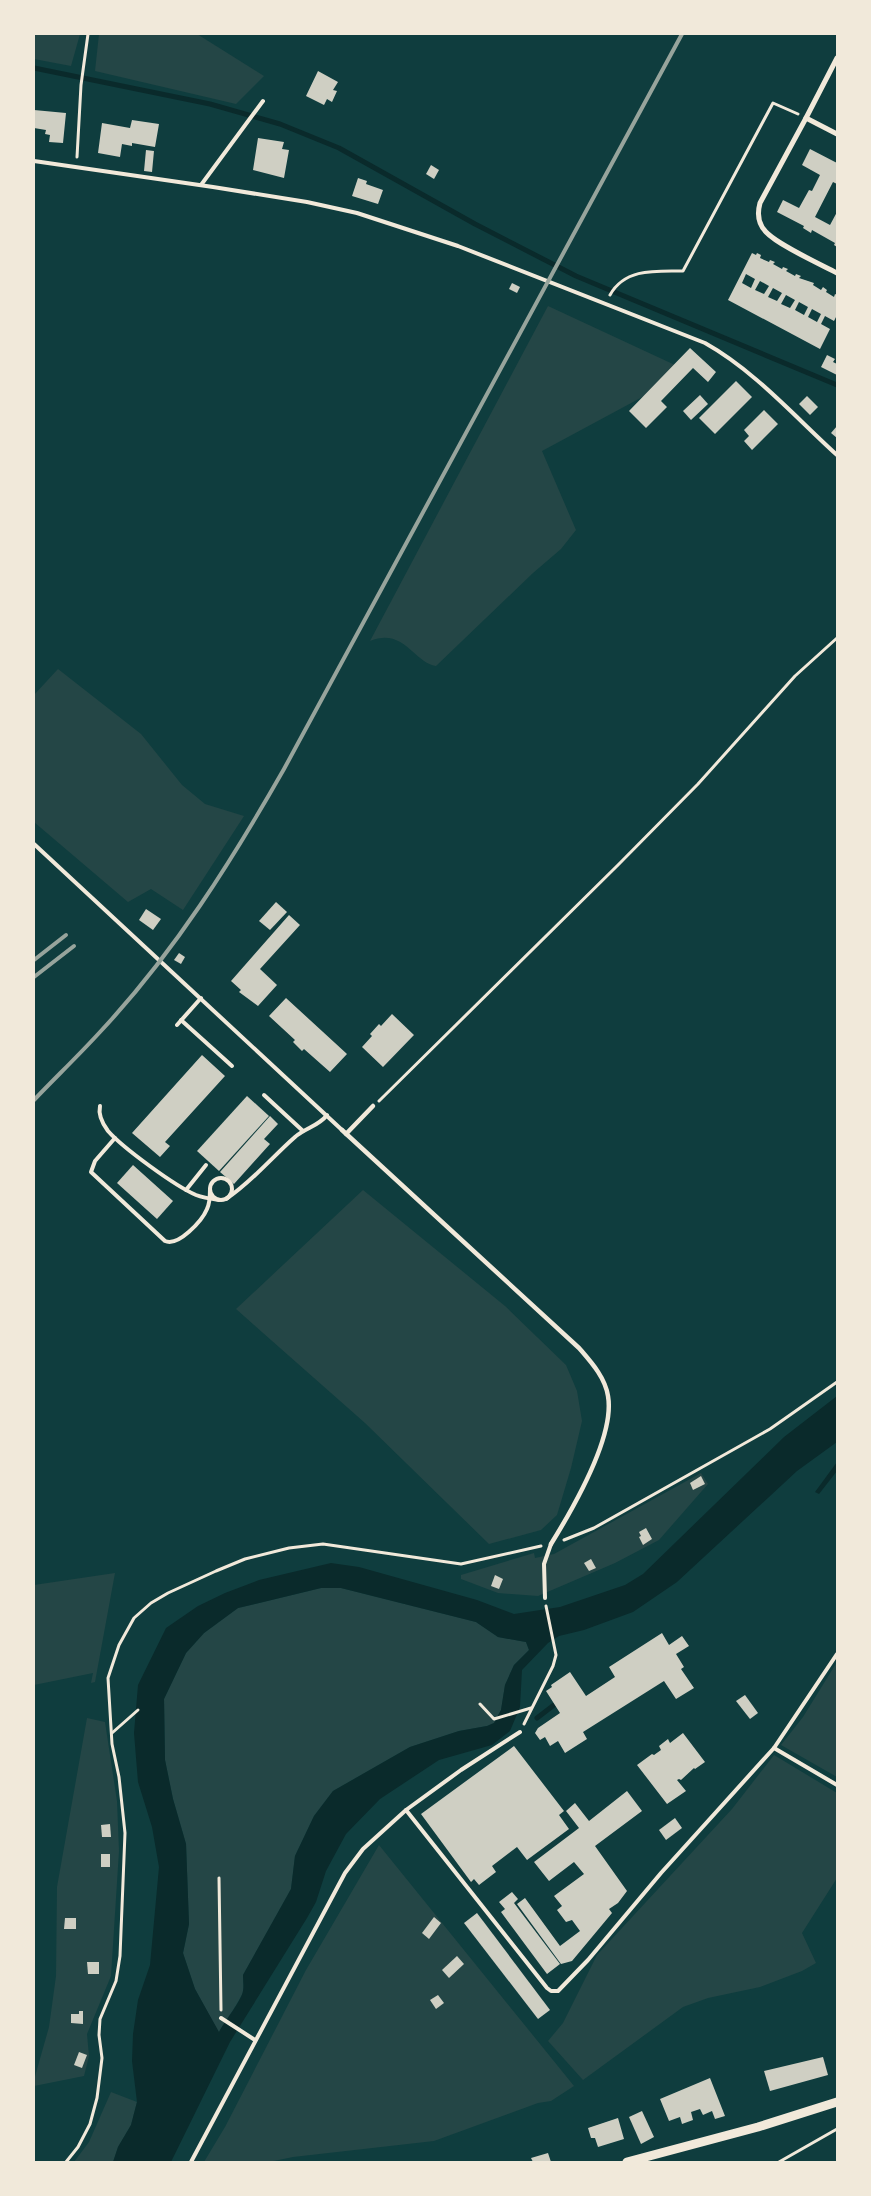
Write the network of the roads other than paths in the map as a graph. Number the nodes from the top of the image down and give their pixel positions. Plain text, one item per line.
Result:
1 (837, 58) edge
2 (263, 101) dead end
3 (806, 118) junction
4 (837, 134) edge
5 (34, 161) edge
6 (201, 185) junction
7 (837, 273) edge
8 (837, 455) edge
9 (34, 844) edge
10 (202, 998) junction
11 (181, 1020) junction
12 (177, 1025) dead end
13 (232, 1066) dead end
14 (264, 1095) dead end
15 (100, 1106) dead end
16 (374, 1106) road end
17 (327, 1115) junction
18 (303, 1131) junction
19 (344, 1132) junction
20 (115, 1138) junction
21 (206, 1165) dead end
22 (210, 1189) junction
23 (186, 1190) junction
24 (209, 1198) junction
25 (226, 1199) junction
26 (219, 1200) junction
27 (551, 1544) joint
28 (545, 1598) road end
29 (837, 1654) edge
30 (520, 1732) road end
31 (774, 1748) junction
32 (837, 1785) edge
33 (406, 1810) junction
34 (221, 2018) road end
35 (255, 2040) junction
36 (837, 2102) edge
37 (191, 2162) edge
38 (627, 2162) edge

1 - 3 street
2 - 6 lane
3 - 4 street
3 - 7 street
5 - 6 lane
6 - 8 lane
9 - 10 lane
10 - 11 lane
10 - 17 lane
11 - 12 lane
11 - 13 lane
14 - 18 lane
15 - 20 lane
16 - 19 street
17 - 18 lane
17 - 19 lane
18 - 25 lane
19 - 27 street
20 - 23 lane
20 - 24 lane
21 - 23 lane
22 - 24 lane
22 - 25 lane
22 - 26 lane
23 - 24 lane
24 - 26 lane
25 - 26 lane
27 - 28 lane
29 - 31 lane
30 - 33 lane
31 - 32 lane
31 - 33 lane
33 - 35 lane
34 - 35 lane
35 - 37 lane
36 - 38 street

